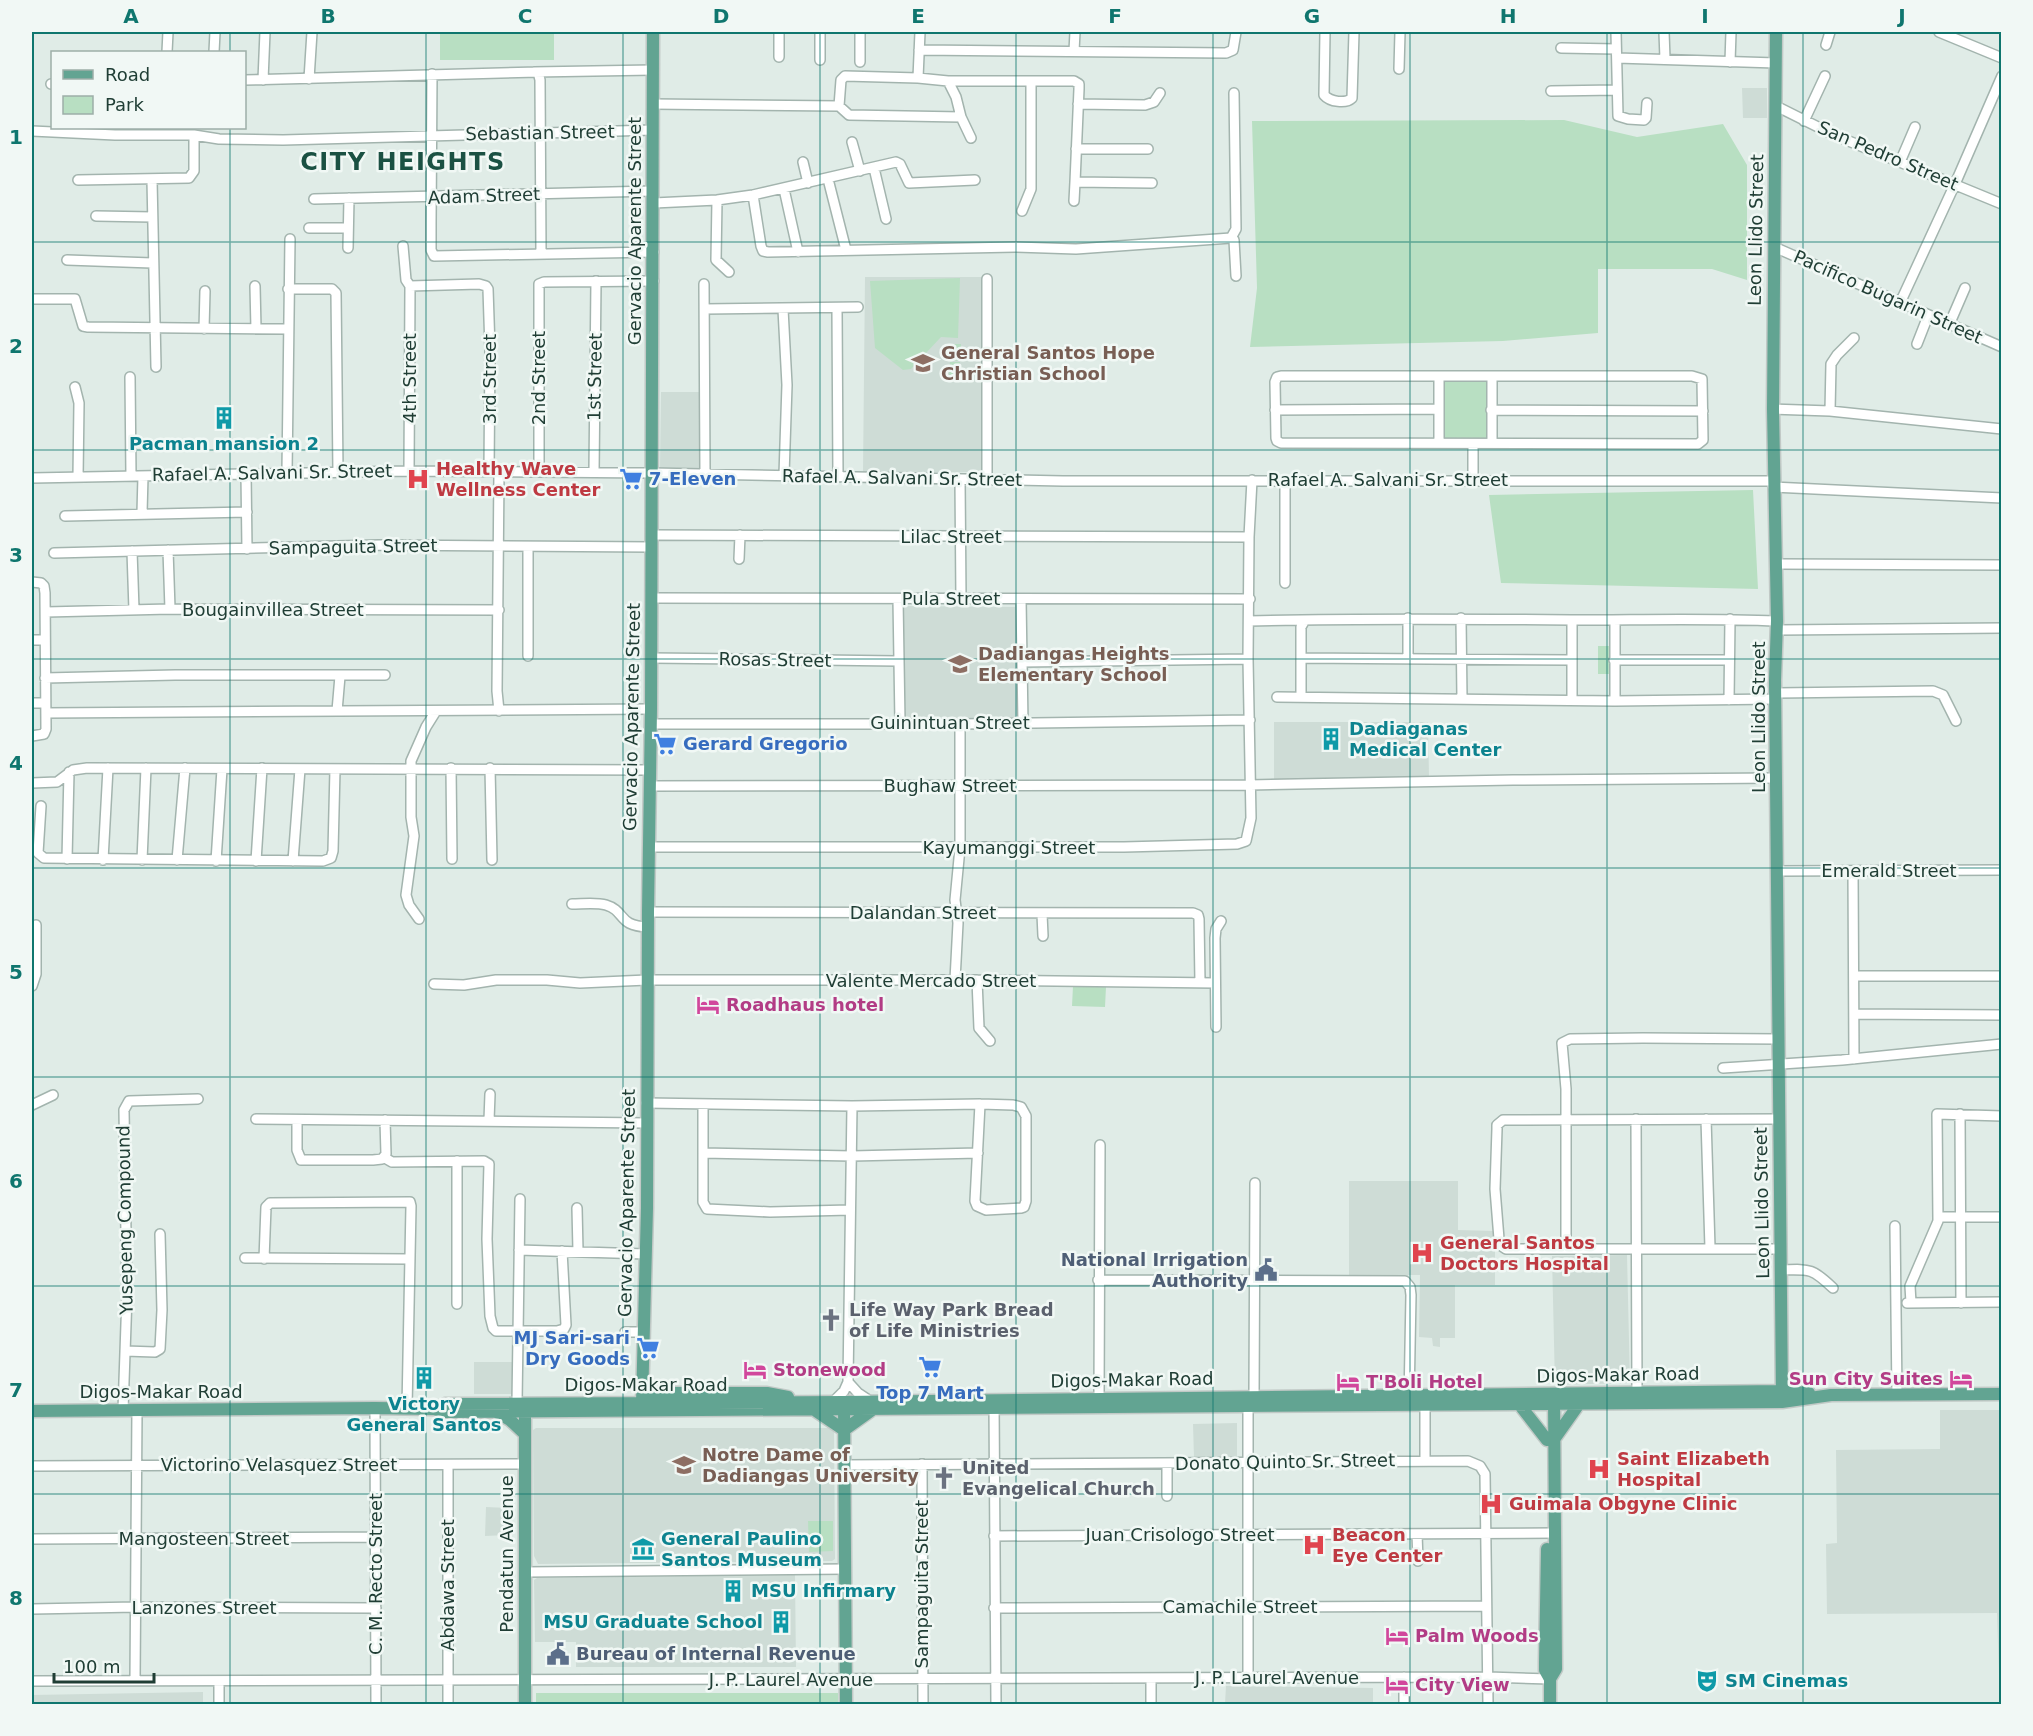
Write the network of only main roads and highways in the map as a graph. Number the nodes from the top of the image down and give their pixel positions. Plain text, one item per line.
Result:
1 (653, 32) edge
2 (1776, 32) edge
3 (642, 1386) junction
4 (2001, 1394) edge
5 (1782, 1396) junction
6 (1550, 1399) junction
7 (1425, 1400) junction
8 (1251, 1402) junction
9 (642, 1403) junction
10 (1520, 1404) junction
11 (1579, 1404) junction
12 (841, 1405) junction
13 (994, 1405) junction
14 (523, 1406) junction
15 (811, 1406) junction
16 (871, 1406) junction
17 (434, 1409) junction
18 (32, 1411) edge
19 (496, 1412) junction
20 (552, 1412) junction
21 (844, 1430) junction
22 (525, 1434) junction
23 (1550, 1440) junction
24 (525, 1704) edge
25 (846, 1704) edge
26 (1550, 1704) edge

1 - 3 main road, Gervacio Aparente Street
2 - 5 main road, Leon Llido Street
3 - 9 main road, Gervacio Aparente Street
3 - 15 main road
4 - 5 main road, Digos-Makar Road
5 - 6 main road, Digos-Makar Road
5 - 11 main road, Digos-Makar Road
6 - 7 main road, Digos-Makar Road
6 - 10 main road, Digos-Makar Road
6 - 11 main road, Digos-Makar Road
6 - 23 main road
7 - 8 main road, Digos-Makar Road
7 - 10 main road, Digos-Makar Road
8 - 13 main road, Digos-Makar Road
8 - 13 main road, Digos-Makar Road
9 - 14 main road, Digos-Makar Road
9 - 15 main road, Digos-Makar Road
10 - 23 main road
11 - 23 main road
12 - 15 main road, Digos-Makar Road
12 - 16 main road, Digos-Makar Road
12 - 21 main road
13 - 16 main road, Digos-Makar Road
14 - 17 main road, Digos-Makar Road
14 - 19 main road, Digos-Makar Road
14 - 20 main road, Digos-Makar Road
14 - 22 main road, Pendatun Avenue
15 - 20 main road, Digos-Makar Road
15 - 21 main road
16 - 21 main road
17 - 18 main road, Digos-Makar Road
17 - 19 main road, Digos-Makar Road
19 - 22 main road
20 - 22 main road
21 - 25 main road
22 - 24 main road, Pendatun Avenue
23 - 26 main road

